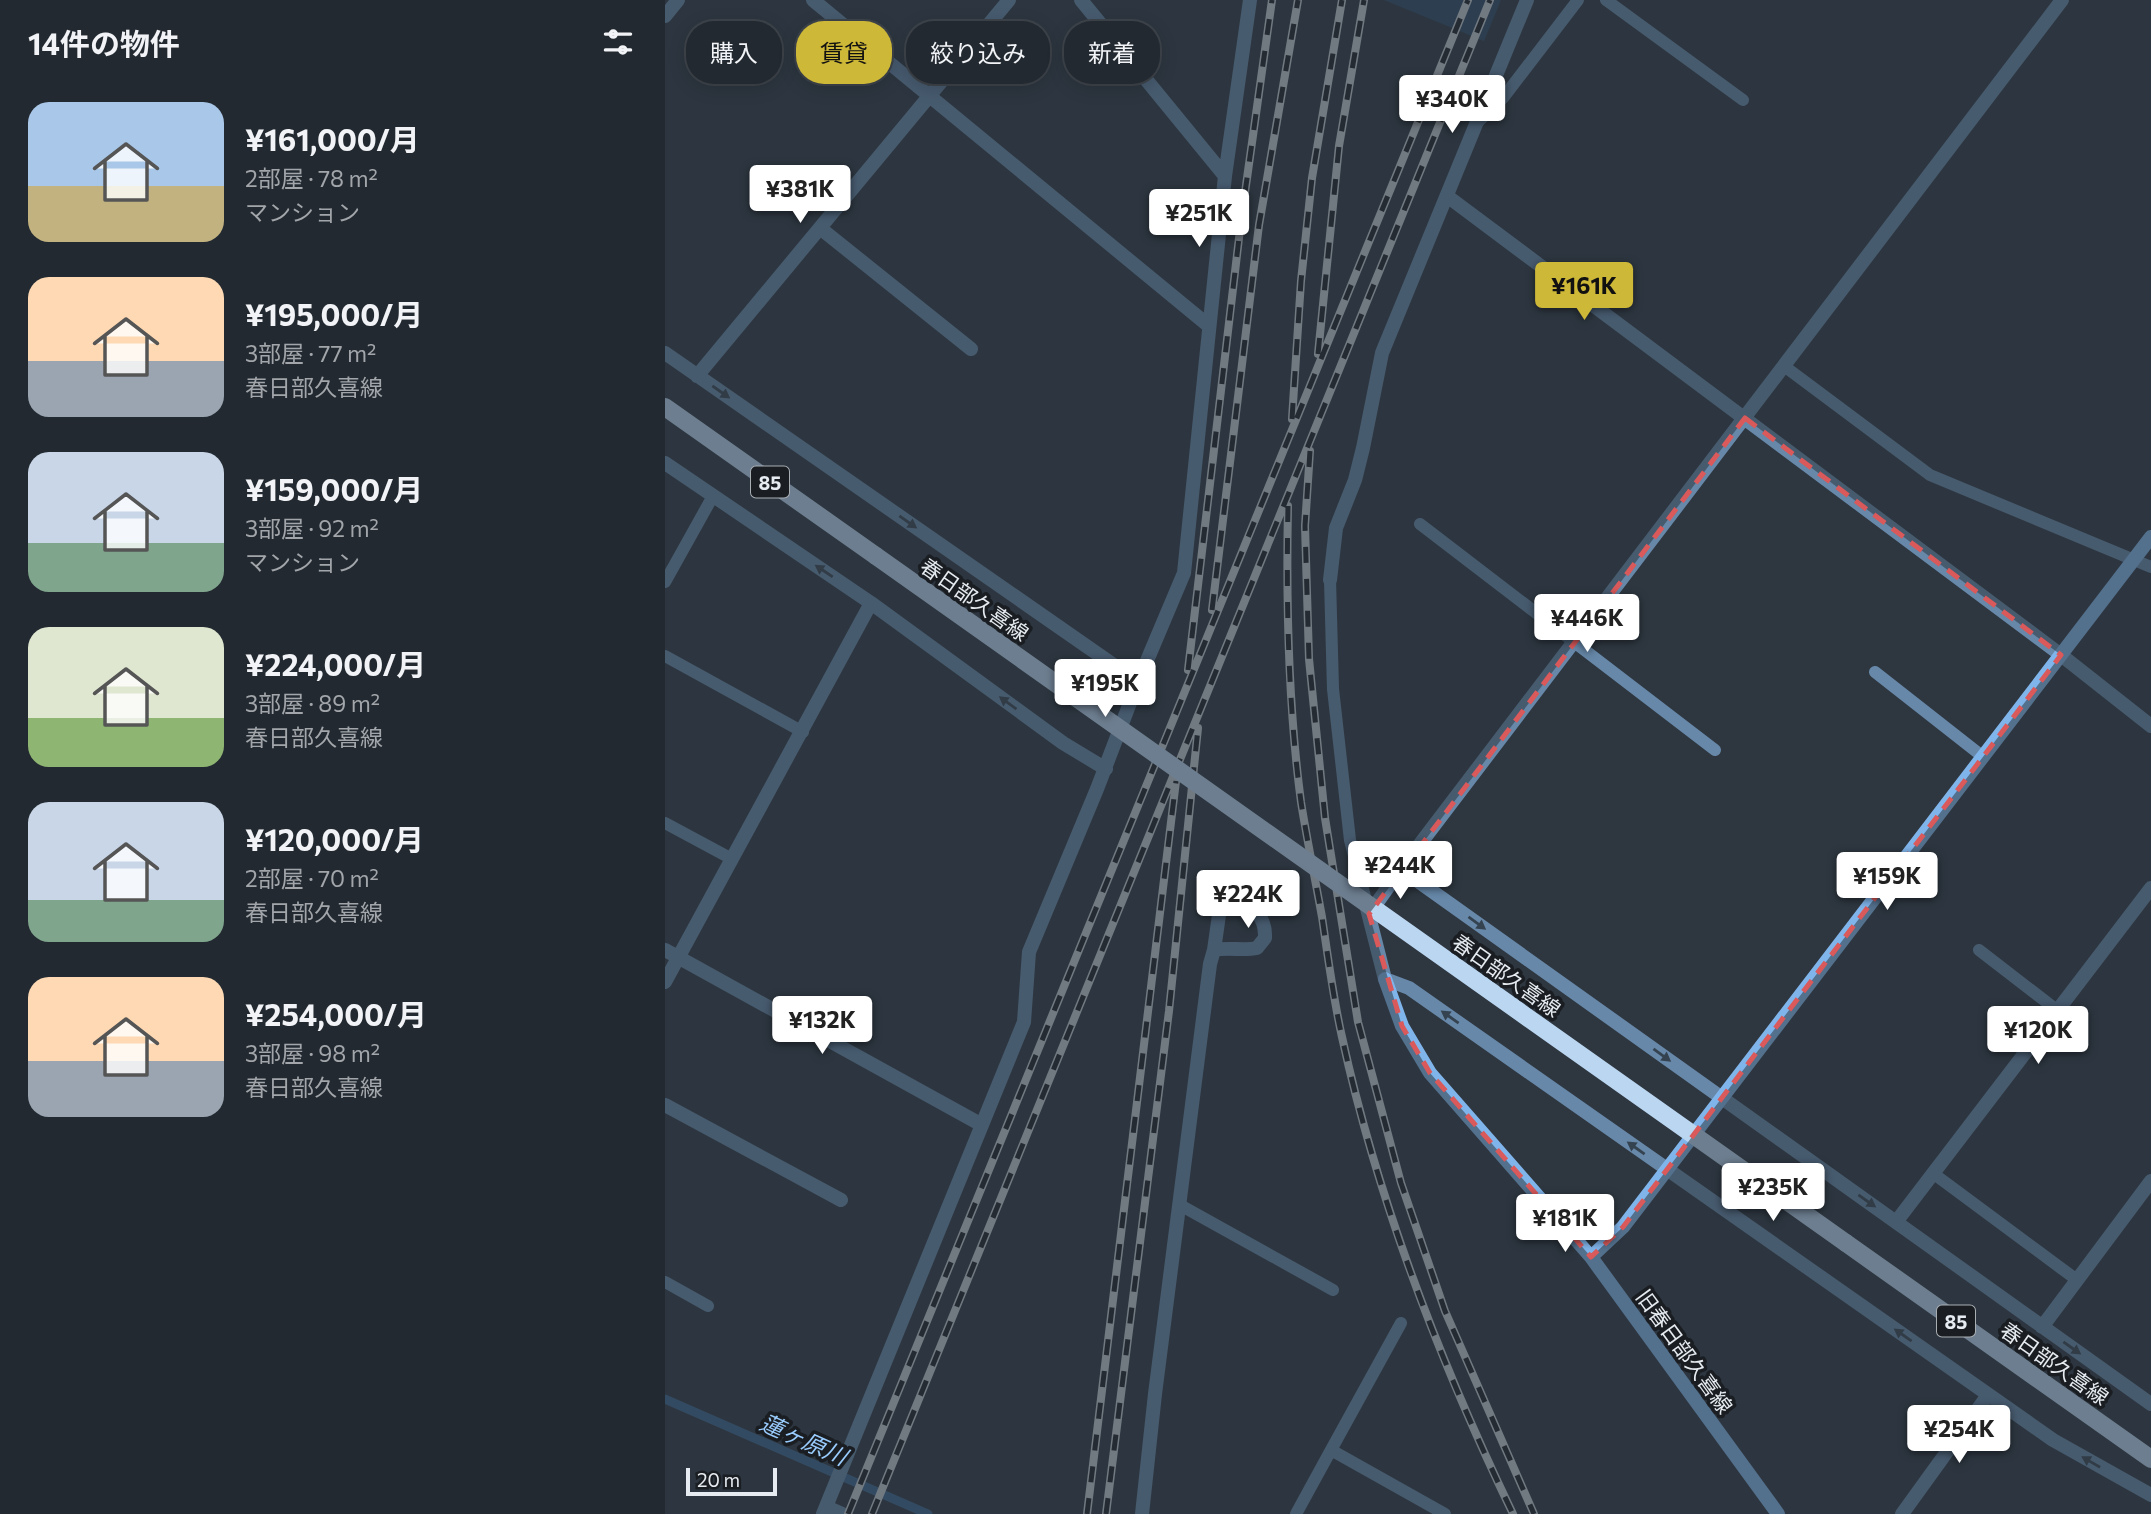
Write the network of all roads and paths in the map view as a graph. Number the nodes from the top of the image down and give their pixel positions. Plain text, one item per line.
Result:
1 (678, 0) edge
2 (813, 0) edge
3 (1009, 0) edge
4 (1081, 0) edge
5 (1250, 0) edge
6 (1527, 0) edge
7 (1578, 0) edge
8 (1606, 0) edge
9 (2062, 0) edge
10 (665, 16) edge
11 (930, 96) junction
12 (1743, 100) dead end
13 (1476, 124) junction
14 (1225, 176) junction
15 (1447, 196) junction
16 (820, 228) junction
17 (1209, 326) junction
18 (971, 349) dead end
19 (665, 353) edge
20 (1784, 366) junction
21 (697, 376) junction
22 (665, 407) edge
23 (1745, 418) junction
24 (665, 463) edge
25 (713, 496) junction
26 (1420, 524) dead end
27 (2151, 537) edge
28 (2134, 560) junction
29 (2151, 567) edge
30 (1330, 580) joint
31 (665, 582) edge
32 (871, 603) junction
33 (1573, 642) junction
34 (2061, 655) junction
35 (665, 656) edge
36 (1875, 672) dead end
37 (1138, 681) junction
38 (2151, 726) edge
39 (803, 732) junction
40 (1715, 750) dead end
41 (1982, 756) junction
42 (1106, 769) junction
43 (665, 823) edge
44 (732, 859) junction
45 (1401, 869) junction
46 (1360, 881) joint
47 (2151, 888) edge
48 (1370, 914) junction
49 (1214, 950) dead end
50 (1979, 950) dead end
51 (672, 954) edge
52 (1385, 979) junction
53 (665, 982) edge
54 (2058, 1011) junction
55 (1723, 1099) junction
56 (665, 1105) edge
57 (982, 1125) junction
58 (1667, 1170) junction
59 (1934, 1174) junction
60 (2148, 1191) edge
61 (841, 1200) dead end
62 (1180, 1205) junction
63 (1896, 1222) junction
64 (1591, 1257) junction
65 (2077, 1280) junction
66 (665, 1282) edge
67 (1332, 1290) dead end
68 (708, 1306) dead end
69 (1401, 1324) dead end
70 (2042, 1327) junction
71 (1988, 1395) junction
72 (2151, 1404) edge
73 (1331, 1450) junction
74 (2151, 1459) edge
75 (2151, 1495) edge
76 (825, 1511) edge
77 (842, 1514) edge
78 (1142, 1514) edge
79 (1296, 1514) edge
80 (1445, 1514) edge
81 (1778, 1514) edge
82 (1902, 1514) edge

1 - 10 street
2 - 11 street
3 - 11 street
4 - 14 street
5 - 14 street
6 - 13 street
7 - 13 lane
8 - 12 lane
9 - 20 street
11 - 16 street
11 - 17 street
13 - 15 street
14 - 17 street
15 - 23 street
15 - 30 street
16 - 18 street
16 - 21 street
17 - 37 street
19 - 21 street
20 - 23 street
20 - 28 lane
21 -> 37 street
22 - 74 main road, 春日部久喜線 / 85, bridge
23 - 33 street
23 - 34 street
24 - 25 street
25 - 31 lane
32 -> 25 street
26 - 33 lane
27 - 28 street
28 - 29 lane
28 - 34 street
30 - 46 lane
32 - 39 street
42 -> 32 street
33 - 40 lane
33 - 45 street
34 - 38 street
34 - 41 street
35 - 39 lane
36 - 41 lane
37 - 42 street
39 - 44 street
41 - 55 street
42 - 57 street
43 - 44 lane
44 - 51 street
45 - 48 street
45 -> 55 street
46 - 48 street
47 - 54 street
48 - 52 street
49 - 62 street
50 - 54 lane
51 - 53 street
51 - 57 street
58 -> 52 street
52 - 64 street, 旧春日部久喜線
54 - 59 street
55 - 58 street
55 -> 63 street
56 - 61 street
57 - 76 street
58 - 64 street
71 -> 58 street
59 - 63 street
59 - 65 lane
60 - 65 street
62 - 67 lane
62 - 78 street
63 - 70 street
64 - 81 street, 旧春日部久喜線
65 - 70 street
66 - 68 lane
69 - 73 lane
70 -> 72 street
75 -> 71 street
71 - 82 street
73 - 79 lane
73 - 80 lane
76 - 77 street

